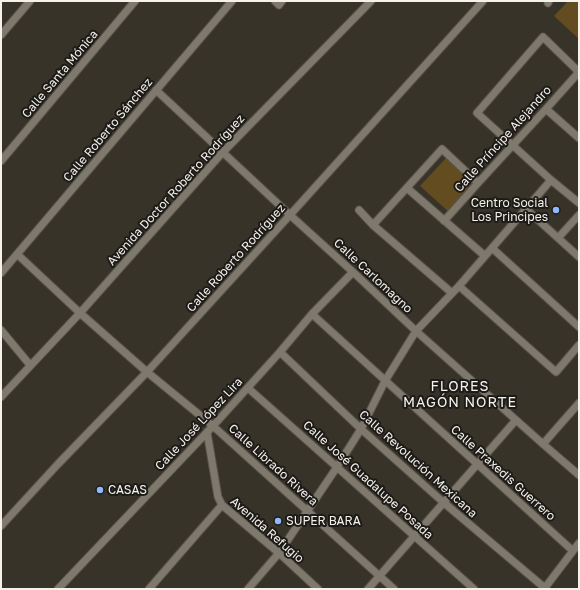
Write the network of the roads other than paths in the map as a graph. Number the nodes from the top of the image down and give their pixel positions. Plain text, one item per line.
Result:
1 (30, 1) edge
2 (135, 1) edge
3 (232, 1) edge
4 (371, 1) edge
5 (483, 1) edge
6 (1, 34) edge
7 (579, 72) edge
8 (156, 90) junction
9 (546, 109) junction
10 (579, 138) edge
11 (512, 146) junction
12 (223, 152) junction
13 (1, 161) edge
14 (551, 180) junction
15 (478, 182) junction
16 (407, 188) junction
17 (579, 204) edge
18 (526, 209) junction
19 (359, 210) dead end
20 (290, 215) junction
21 (579, 215) edge
22 (444, 221) junction
23 (373, 225) junction
24 (558, 238) junction
25 (492, 248) junction
26 (17, 254) junction
27 (484, 256) junction
28 (579, 257) edge
29 (353, 272) junction
30 (1, 273) edge
31 (459, 286) junction
32 (452, 293) junction
33 (80, 313) junction
34 (312, 314) junction
35 (579, 327) edge
36 (1, 330) edge
37 (416, 331) junction
38 (579, 346) edge
39 (280, 352) junction
40 (30, 365) junction
41 (147, 372) junction
42 (385, 382) junction
43 (248, 388) junction
44 (1, 397) edge
45 (579, 403) edge
46 (516, 420) junction
47 (213, 426) junction
48 (361, 429) junction
49 (207, 432) junction
50 (543, 444) junction
51 (477, 465) junction
52 (337, 467) junction
53 (579, 475) edge
54 (443, 502) junction
55 (222, 505) junction
56 (308, 511) junction
57 (1, 526) edge
58 (414, 536) junction
59 (579, 543) edge
60 (573, 551) junction
61 (279, 553) junction
62 (379, 576) junction
63 (58, 589) edge
64 (149, 589) edge
65 (248, 589) edge
66 (318, 589) edge
67 (368, 589) edge
68 (394, 589) edge
69 (474, 589) edge
70 (545, 589) edge

1 - 6 street
2 - 13 street, Calle Santa Mónica
3 - 8 street, Calle Roberto Sánchez
4 - 12 street, Avenida Doctor Roberto Rodríguez
5 - 20 street, Calle Roberto Rodríguez
7 - 9 street, Calle Príncipe Alejandro
7 - 11 street
8 - 12 street, Calle Carlomagno
8 - 26 street, Calle Roberto Sánchez
9 - 10 street
9 - 11 street, Calle Príncipe Alejandro
11 - 14 street
11 - 15 street, Calle Príncipe Alejandro
12 - 20 street, Calle Carlomagno
12 - 33 street, Avenida Doctor Roberto Rodríguez
14 - 17 street
14 - 18 street
15 - 16 street
15 - 22 street, Calle Príncipe Alejandro
16 - 22 street
16 - 23 street
18 - 24 street
18 - 25 street
19 - 23 street
20 - 29 street, Calle Carlomagno
20 - 41 street, Calle Roberto Rodríguez
21 - 24 street
22 - 27 street
23 - 32 street
24 - 28 street
25 - 27 street
25 - 35 street
26 - 30 street, Calle Roberto Sánchez
26 - 33 street, Calle Librado Rivera
27 - 31 street
29 - 34 street, Calle José López Lira
29 - 37 street, Calle Carlomagno
31 - 32 street
31 - 38 street
32 - 37 street
33 - 40 street, Avenida Doctor Roberto Rodríguez
33 - 41 street, Calle Librado Rivera
34 - 39 street, Calle José López Lira
34 - 42 street, Calle Praxedis Guerrero
36 - 40 street
37 - 42 street
37 - 46 street, Calle Carlomagno
39 - 43 street, Calle José López Lira
39 - 48 street, Calle Revolución Mexicana
40 - 44 street, Avenida Doctor Roberto Rodríguez
41 - 47 street, Calle Librado Rivera
41 - 57 street, Calle Roberto Rodríguez
42 - 48 street
42 - 51 street, Calle Praxedis Guerrero
43 - 47 street, Calle José López Lira
43 - 52 street, Calle José Guadalupe Posada
45 - 50 street
46 - 50 street, Calle Carlomagno
46 - 51 street
47 - 49 street, Calle José López Lira
47 - 56 street, Calle Librado Rivera
48 - 52 street
48 - 54 street, Calle Revolución Mexicana
49 - 55 street, Avenida Refugio
49 - 63 street, Calle José López Lira
50 - 53 street, Calle Carlomagno
51 - 54 street
51 - 60 street, Calle Praxedis Guerrero
52 - 56 street
52 - 58 street, Calle José Guadalupe Posada
54 - 58 street
54 - 70 street, Calle Revolución Mexicana
55 - 61 street, Avenida Refugio
55 - 64 street
56 - 61 street
56 - 62 street, Calle Librado Rivera
58 - 62 street
58 - 69 street, Calle José Guadalupe Posada
59 - 60 street
60 - 70 street
61 - 65 street
61 - 66 street, Avenida Refugio
62 - 67 street
62 - 68 street, Calle Librado Rivera

